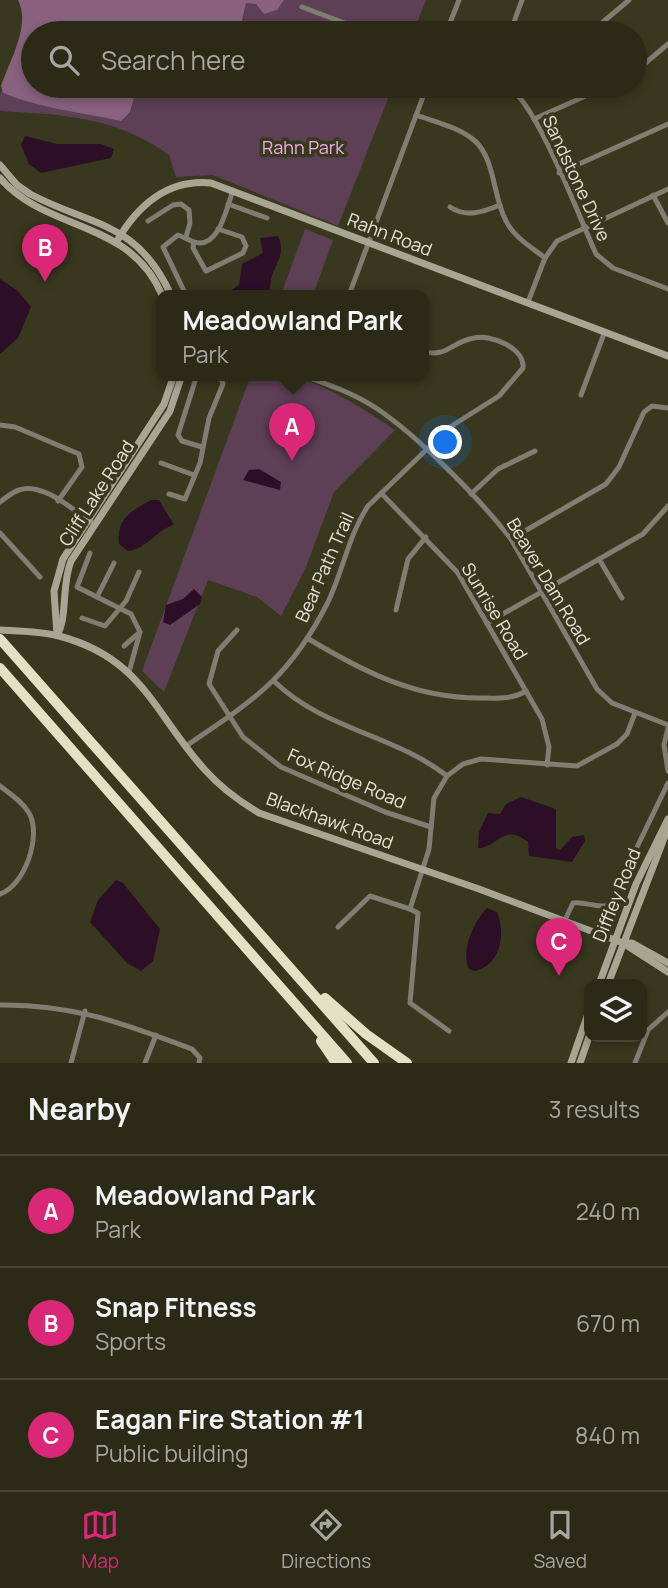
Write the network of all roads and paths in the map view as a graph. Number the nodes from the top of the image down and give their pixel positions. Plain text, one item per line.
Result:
1 (459, 0) edge
2 (522, 0) edge
3 (629, 0) edge
4 (302, 7) dead end
5 (339, 21) edge
6 (451, 21) edge
7 (514, 21) edge
8 (604, 21) edge
9 (668, 44) edge
10 (647, 62) edge
11 (422, 98) edge
12 (522, 98) edge
13 (581, 98) edge
14 (416, 115) junction
15 (534, 119) junction
16 (668, 124) edge
17 (0, 165) edge
18 (559, 173) junction
19 (0, 178) edge
20 (668, 189) edge
21 (233, 191) junction
22 (653, 195) junction
23 (228, 204) junction
24 (499, 205) junction
25 (450, 207) dead end
26 (267, 218) dead end
27 (148, 221) dead end
28 (668, 223) edge
29 (583, 227) junction
30 (218, 229) junction
31 (120, 237) junction
32 (186, 237) junction
33 (368, 242) junction
34 (194, 243) junction
35 (545, 258) junction
36 (668, 289) edge
37 (159, 290) edge
38 (168, 290) edge
39 (184, 290) edge
40 (351, 290) edge
41 (528, 302) junction
42 (605, 331) junction
43 (429, 352) edge
44 (668, 356) edge
45 (172, 381) edge
46 (180, 381) edge
47 (195, 381) edge
48 (222, 381) edge
49 (324, 381) edge
50 (581, 395) dead end
51 (668, 408) edge
52 (0, 425) edge
53 (202, 447) junction
54 (426, 450) junction
55 (535, 451) dead end
56 (161, 463) dead end
57 (194, 475) junction
58 (380, 493) junction
59 (169, 494) dead end
60 (471, 494) junction
61 (58, 501) junction
62 (0, 502) edge
63 (668, 506) edge
64 (91, 522) junction
65 (0, 533) edge
66 (426, 537) junction
67 (510, 539) junction
68 (90, 553) dead end
69 (599, 559) junction
70 (114, 563) dead end
71 (139, 572) dead end
72 (40, 576) dead end
73 (541, 592) junction
74 (97, 597) junction
75 (622, 598) dead end
76 (121, 607) junction
77 (396, 610) dead end
78 (82, 618) dead end
79 (487, 623) junction
80 (0, 630) edge
81 (237, 630) dead end
82 (140, 632) junction
83 (57, 635) junction
84 (307, 638) junction
85 (0, 639) edge
86 (124, 646) dead end
87 (0, 668) edge
88 (129, 672) junction
89 (275, 682) junction
90 (526, 691) junction
91 (635, 713) junction
92 (228, 717) junction
93 (668, 726) edge
94 (186, 746) junction
95 (547, 765) junction
96 (668, 771) edge
97 (447, 776) junction
98 (668, 783) edge
99 (0, 786) edge
100 (668, 819) edge
101 (430, 827) junction
102 (668, 828) edge
103 (422, 869) junction
104 (4, 895) edge
105 (410, 909) junction
106 (565, 920) junction
107 (338, 927) dead end
108 (615, 940) junction
109 (623, 943) junction
110 (668, 963) edge
111 (668, 972) edge
112 (297, 974) junction
113 (601, 979) edge
114 (610, 979) edge
115 (0, 1005) edge
116 (297, 1006) junction
117 (85, 1011) junction
118 (668, 1012) edge
119 (584, 1025) edge
120 (449, 1031) dead end
121 (156, 1035) junction
122 (587, 1042) edge
123 (71, 1063) edge
124 (145, 1063) edge
125 (199, 1063) edge
126 (336, 1063) edge
127 (347, 1063) edge
128 (374, 1063) edge
129 (407, 1063) edge
130 (570, 1063) edge
131 (581, 1063) edge
132 (635, 1063) edge

1 - 6 street
2 - 7 street
3 - 8 street
4 - 5 street
9 - 10 street
11 - 14 street
12 - 15 street, Sandstone Drive
13 - 15 street
14 - 24 street
14 - 33 street
15 - 18 street, Sandstone Drive
16 - 18 street
17 - 31 street
18 - 29 street, Sandstone Drive
19 - 31 street
20 - 22 street
21 - 23 street
21 - 31 street, Rahn Road
21 - 33 street, Rahn Road
22 - 28 street
22 - 29 street
23 - 26 street
23 - 30 street
24 - 25 street
24 - 35 street
27 - 32 street
29 - 35 street
29 - 36 street, Sandstone Drive
30 - 34 street
30 - 34 street
31 - 37 street
31 - 38 street
32 - 34 street
32 - 39 street
33 - 40 street
33 - 41 street, Rahn Road
35 - 41 street
41 - 42 street, Rahn Road
42 - 44 street, Rahn Road
42 - 50 street
43 - 54 street, Bear Path Trail
45 - 64 street, Cliff Lake Road
46 - 64 street, Cliff Lake Road
47 - 53 street
48 - 53 street
49 - 54 street, Beaver Dam Road
51 - 67 street
52 - 61 street
53 - 57 street
54 - 58 street, Bear Path Trail
54 - 60 street, Beaver Dam Road
55 - 60 street
56 - 57 street
57 - 59 street
58 - 66 street, Sunrise Road
58 - 84 street, Bear Path Trail
60 - 67 street, Beaver Dam Road
61 - 62 street
61 - 64 street
63 - 69 street
64 - 83 street, Cliff Lake Road
65 - 72 street
66 - 77 street
66 - 79 street, Sunrise Road
67 - 73 street, Beaver Dam Road
68 - 74 street
69 - 73 street
69 - 75 street
70 - 74 street
71 - 76 street
73 - 79 street
73 - 91 street, Beaver Dam Road
74 - 76 street
76 - 78 street
76 - 82 street
79 - 90 street, Sunrise Road
80 - 83 street, Blackhawk Road
81 - 92 street, Fox Ridge Road
82 - 86 street
82 - 88 street
83 - 88 street, Blackhawk Road
84 - 89 street, Bear Path Trail
84 - 90 street
85 - 112 highway
87 - 116 highway
88 - 94 street, Blackhawk Road
89 - 92 street, Bear Path Trail
89 - 97 street
90 - 95 street, Sunrise Road
91 - 93 street, Beaver Dam Road
91 - 95 street
92 - 94 street, Bear Path Trail
92 - 101 street, Fox Ridge Road
93 - 96 street
94 - 103 street, Blackhawk Road
95 - 97 street
97 - 101 street
98 - 106 street
99 - 104 street
100 - 108 street, Diffley Road
101 - 103 street
102 - 109 street, Diffley Road
103 - 105 street
103 - 106 street, Blackhawk Road
105 - 107 street
105 - 120 street
106 - 108 street, Blackhawk Road
108 - 109 street, Blackhawk Road
108 - 113 street, Diffley Road
109 - 110 street, Blackhawk Road
109 - 111 street, Blackhawk Road
109 - 114 street, Diffley Road
112 - 128 highway
112 - 129 highway
115 - 117 street
116 - 126 highway
116 - 127 highway
117 - 121 street
117 - 123 street
118 - 132 street
119 - 130 street
121 - 124 street
121 - 125 street
122 - 131 street

